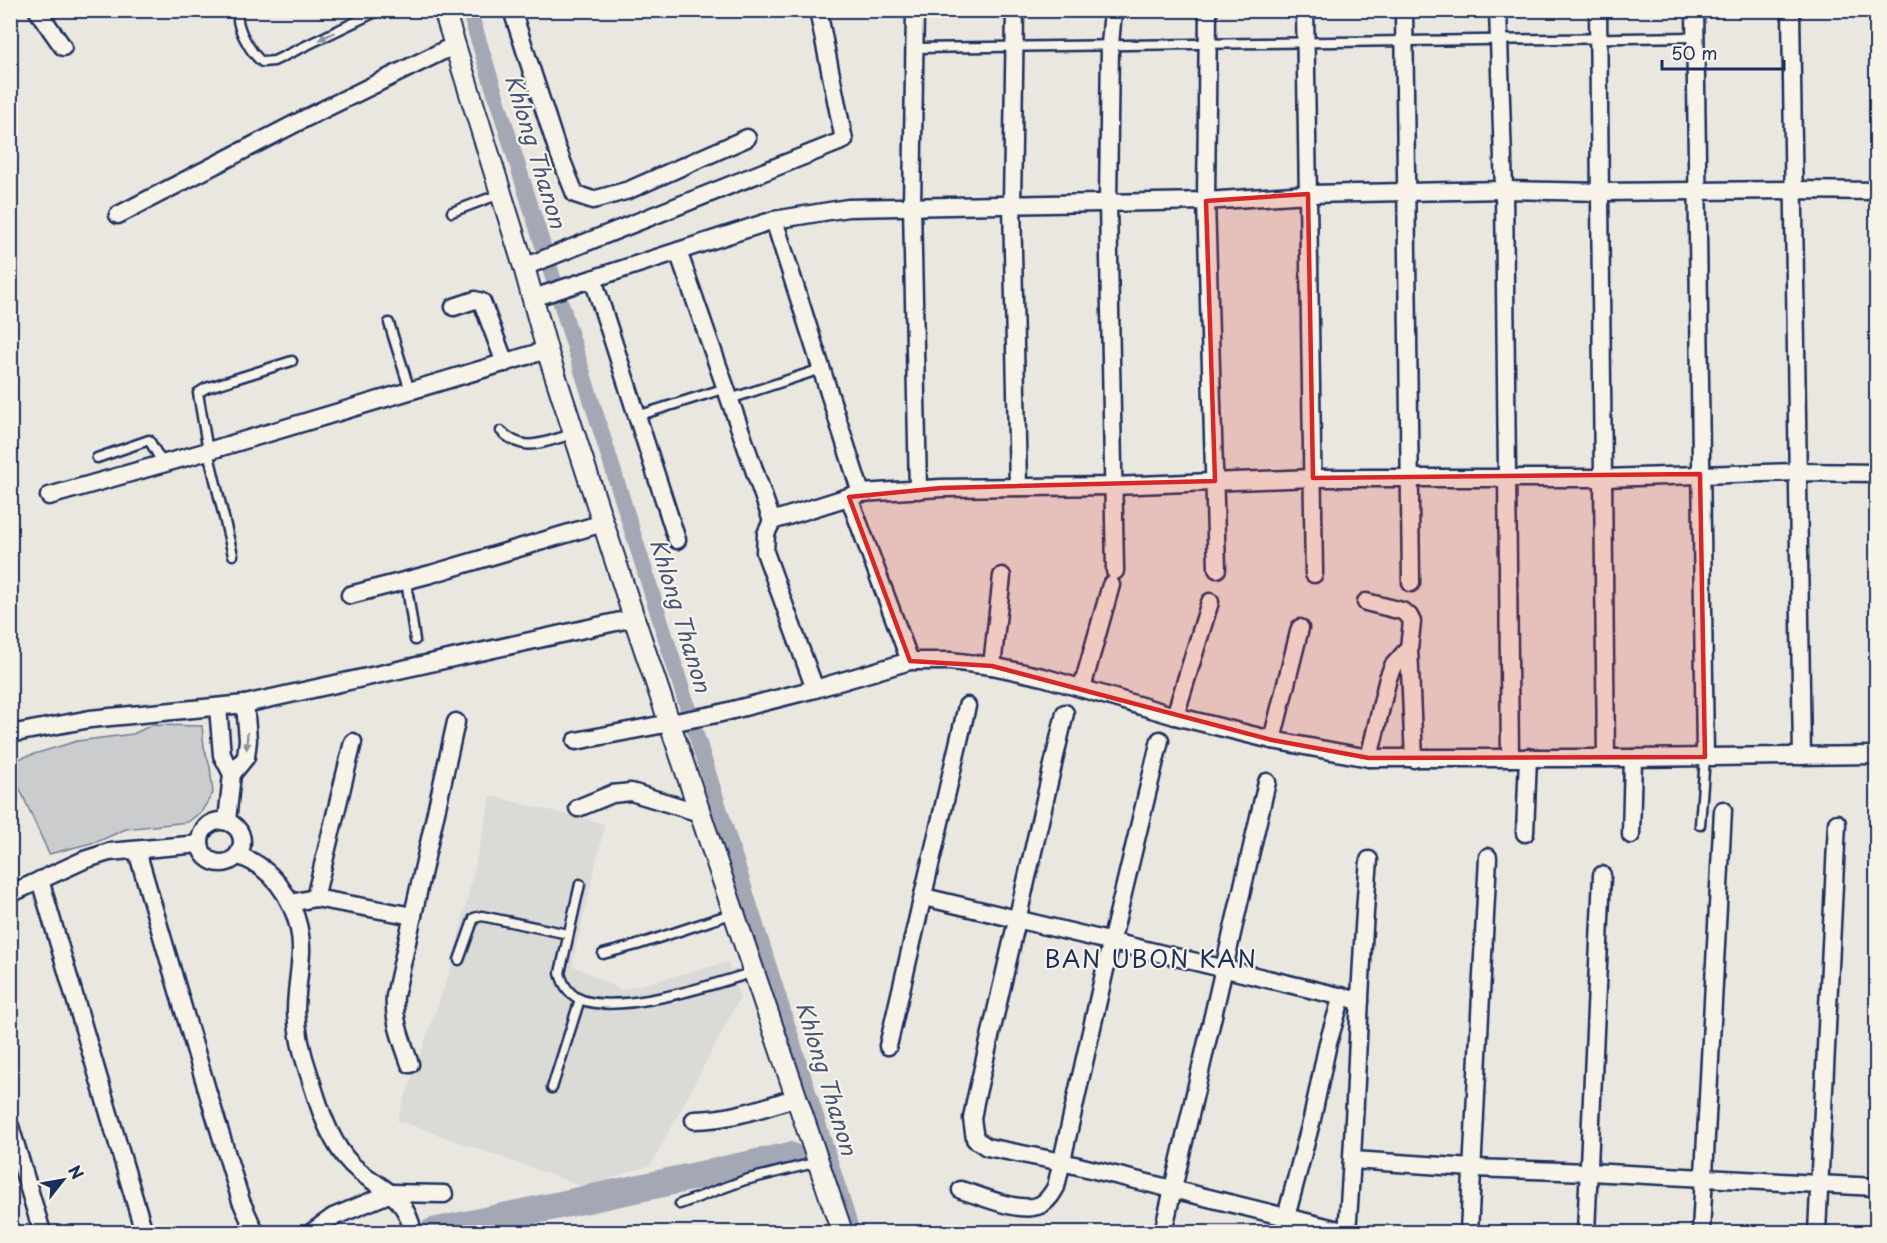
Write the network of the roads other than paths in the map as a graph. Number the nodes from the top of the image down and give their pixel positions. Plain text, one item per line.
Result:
1 (38, 10) edge
2 (239, 10) edge
3 (380, 10) edge
4 (444, 10) edge
5 (512, 10) edge
6 (818, 10) edge
7 (915, 10) edge
8 (1015, 10) edge
9 (1113, 10) edge
10 (1208, 10) edge
11 (1305, 10) edge
12 (1404, 10) edge
13 (1498, 10) edge
14 (1598, 10) edge
15 (1695, 10) edge
16 (1791, 10) edge
17 (1696, 37) junction
18 (1598, 38) junction
19 (1499, 40) junction
20 (1405, 41) junction
21 (1306, 43) junction
22 (1209, 44) junction
23 (455, 45) junction
24 (1110, 45) junction
25 (63, 47) dead end
26 (1015, 47) junction
27 (915, 48) junction
28 (747, 138) dead end
29 (1504, 190) junction
30 (1794, 190) junction
31 (1697, 191) junction
32 (1876, 191) edge
33 (1407, 192) junction
34 (1601, 192) junction
35 (500, 194) junction
36 (1308, 194) junction
37 (1206, 201) junction
38 (1108, 203) junction
39 (1012, 204) junction
40 (912, 206) junction
41 (452, 212) dead end
42 (118, 215) dead end
43 (774, 220) junction
44 (678, 251) junction
45 (524, 267) junction
46 (589, 281) junction
47 (538, 296) junction
48 (454, 308) dead end
49 (388, 323) dead end
50 (547, 350) junction
51 (292, 361) dead end
52 (505, 363) junction
53 (821, 369) junction
54 (410, 391) junction
55 (728, 394) junction
56 (637, 416) junction
57 (501, 431) dead end
58 (574, 434) junction
59 (208, 452) junction
60 (97, 458) dead end
61 (164, 464) junction
62 (1798, 472) junction
63 (1876, 473) edge
64 (1700, 474) junction
65 (1408, 477) junction
66 (1313, 478) junction
67 (1506, 478) junction
68 (1604, 478) junction
69 (1215, 481) junction
70 (1113, 486) junction
71 (1018, 487) junction
72 (918, 490) junction
73 (855, 495) junction
74 (49, 496) dead end
75 (772, 521) junction
76 (603, 523) junction
77 (677, 540) dead end
78 (233, 555) dead end
79 (1217, 569) dead end
80 (1314, 574) dead end
81 (1002, 576) dead end
82 (406, 581) junction
83 (1411, 583) dead end
84 (350, 595) dead end
85 (1210, 602) dead end
86 (1366, 602) dead end
87 (634, 618) junction
88 (1300, 628) dead end
89 (415, 640) dead end
90 (1409, 648) junction
91 (910, 661) junction
92 (992, 666) junction
93 (1082, 688) junction
94 (815, 689) junction
95 (245, 704) junction
96 (967, 706) dead end
97 (218, 707) junction
98 (1065, 713) dead end
99 (1175, 716) junction
100 (456, 722) dead end
101 (677, 723) junction
102 (10, 734) edge
103 (1272, 740) junction
104 (576, 741) dead end
105 (1160, 741) dead end
106 (352, 742) dead end
107 (1876, 755) edge
108 (1802, 756) junction
109 (1705, 757) junction
110 (1370, 758) junction
111 (1510, 758) junction
112 (1528, 758) junction
113 (1606, 758) junction
114 (1633, 758) junction
115 (1414, 759) junction
116 (232, 774) junction
117 (1267, 782) dead end
118 (578, 807) dead end
119 (1723, 810) dead end
120 (700, 813) junction
121 (227, 821) junction
122 (1837, 823) dead end
123 (1700, 825) dead end
124 (1525, 833) dead end
125 (1631, 835) dead end
126 (200, 844) junction
127 (137, 851) junction
128 (238, 855) junction
129 (1488, 857) dead end
130 (1369, 860) dead end
131 (1602, 875) dead end
132 (40, 880) junction
133 (580, 885) dead end
134 (10, 894) edge
135 (924, 897) junction
136 (315, 898) junction
137 (291, 903) junction
138 (735, 913) junction
139 (413, 916) junction
140 (1018, 920) junction
141 (568, 934) junction
142 (1111, 943) junction
143 (603, 954) dead end
144 (459, 960) dead end
145 (1226, 968) junction
146 (754, 972) junction
147 (1342, 996) junction
148 (580, 999) junction
149 (1360, 1001) junction
150 (888, 1046) dead end
151 (410, 1064) dead end
152 (552, 1088) dead end
153 (797, 1097) junction
154 (694, 1120) dead end
155 (10, 1126) edge
156 (1353, 1160) junction
157 (819, 1162) junction
158 (1062, 1162) junction
159 (1472, 1168) junction
160 (1589, 1172) junction
161 (1704, 1177) junction
162 (1820, 1185) junction
163 (1876, 1187) edge
164 (1173, 1189) junction
165 (961, 1190) dead end
166 (391, 1193) junction
167 (444, 1194) dead end
168 (680, 1204) dead end
169 (1286, 1217) junction
170 (411, 1226) edge
171 (1347, 1232) edge
172 (42, 1233) edge
173 (144, 1233) edge
174 (255, 1233) edge
175 (312, 1233) edge
176 (842, 1233) edge
177 (1163, 1233) edge
178 (1469, 1233) edge
179 (1586, 1233) edge
180 (1701, 1233) edge
181 (1817, 1233) edge

1 - 25 street
3 -> 2 lane
4 - 23 street
5 - 28 street
6 - 45 street
7 - 27 street
8 - 26 street
9 - 24 street
10 - 22 street
11 - 21 street
12 - 20 street
13 - 19 street
14 - 18 street
15 - 17 street
16 - 30 street
17 - 18 lane
17 - 31 street
18 - 19 lane
18 - 34 street
19 - 20 lane
19 - 29 street
20 - 21 lane
20 - 33 street
21 - 22 lane
21 - 36 street
22 - 24 lane
22 - 37 street
23 - 35 street
23 - 42 street
24 - 26 lane
24 - 38 street
26 - 27 lane
26 - 39 street
27 - 40 street
29 - 33 street
29 - 34 street
29 - 67 street
30 - 31 street
30 - 32 street
30 - 62 street
31 - 34 street
31 - 64 street
33 - 36 street
33 - 65 street
34 - 68 street
35 - 41 lane
35 - 45 street
36 - 37 street
36 - 66 street
37 - 38 street
37 - 69 street
38 - 39 street
38 - 70 street
39 - 40 street
39 - 71 street
40 - 43 street
40 - 72 street
43 - 44 street
43 - 53 street
44 - 46 street
44 - 55 street
45 - 47 street
46 - 47 street
46 - 56 street
47 - 50 street
48 - 52 street
49 - 54 lane
50 - 52 street
50 - 58 street
51 - 59 lane
52 - 54 street
53 - 55 lane
53 - 73 street
54 - 59 street
55 - 56 lane
55 - 75 street
56 - 77 street
57 - 58 lane
58 - 76 street
59 - 61 street
59 - 78 lane
60 - 61 lane
61 - 74 street
62 - 63 street
62 - 64 street
62 - 108 street
64 - 68 street
64 - 109 street
65 - 66 street
65 - 67 street
65 - 83 street
66 - 69 street
66 - 80 street
67 - 68 street
67 - 111 street
68 - 113 street
69 - 70 street
69 - 79 street
70 - 71 street
70 - 93 street
71 - 72 street
72 - 73 street
73 - 75 street
73 - 91 street
75 - 94 street
76 - 82 street
76 - 87 street
81 - 92 street
82 - 84 street
82 - 89 lane
85 - 99 street
86 - 90 street
87 - 95 street
87 - 101 street
88 - 103 street
90 - 110 street
90 - 115 street
91 - 92 street
91 - 94 street
92 - 93 street
93 - 99 street
94 - 101 street
95 - 97 street
95 -> 116 street
96 - 135 street
97 - 102 street
97 - 116 street
98 - 140 street
99 - 103 street
100 - 139 street
101 - 104 street
101 - 120 street
103 - 110 street
105 - 142 street
106 - 136 street
107 - 108 street
108 - 109 street
109 - 114 street
109 - 123 lane
110 - 115 street
111 - 112 street
111 - 115 street
112 - 113 street
112 - 124 street
113 - 114 street
114 - 125 street
116 - 121 street
117 - 145 street
118 - 120 street
119 - 161 street
120 - 138 street
121 - 126 street
121 - 128 street
122 - 162 street
126 - 127 street
126 - 128 street
127 - 132 street
127 - 174 street
128 - 137 street
129 - 159 street
130 - 149 street
131 - 160 street
132 - 134 street
132 - 173 street
133 - 141 lane
135 - 140 street
135 - 150 street
136 - 137 street
136 - 139 street
137 - 166 street
138 - 143 lane
138 - 146 street
139 - 151 street
140 - 142 street
140 - 158 street
141 - 144 lane
141 - 148 lane
142 - 145 street
142 - 158 street
145 - 147 street
145 - 164 street
146 - 148 lane
146 - 153 street
147 - 149 street
147 - 169 street
148 - 152 lane
149 - 156 street
153 - 154 street
153 - 157 street
155 - 172 street
156 - 159 street
156 - 171 street
157 - 168 lane
157 - 176 street
158 - 164 street
158 - 165 street
159 - 160 street
159 - 178 street
160 - 161 street
160 - 179 street
161 - 162 street
161 - 180 street
162 - 163 street
162 - 181 street
164 - 169 street
164 - 177 street
166 - 167 street
166 - 170 street
166 - 175 street
169 - 171 street

